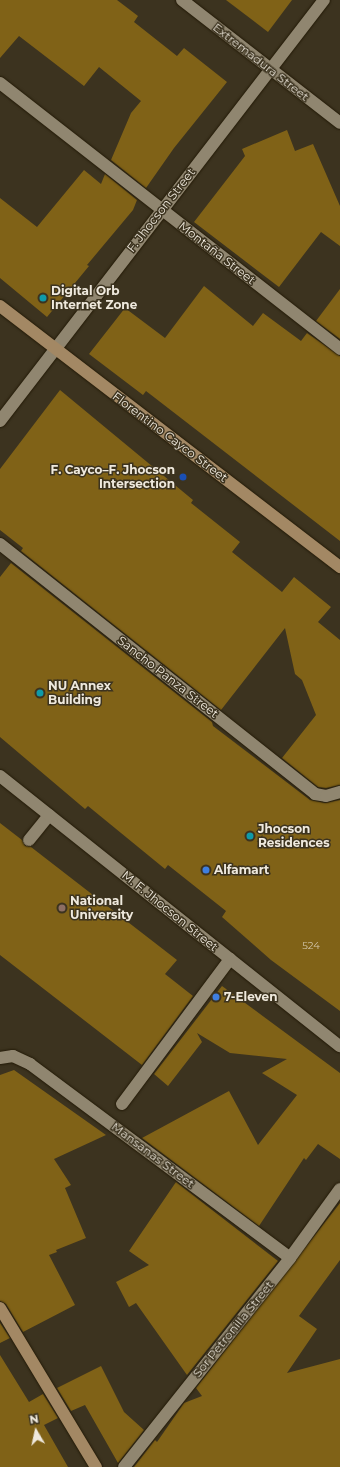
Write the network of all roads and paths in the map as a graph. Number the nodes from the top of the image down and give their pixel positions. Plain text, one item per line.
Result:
1 (182, 0) edge
2 (324, 0) edge
3 (270, 69) junction
4 (0, 83) edge
5 (340, 124) edge
6 (162, 210) junction
7 (0, 306) edge
8 (54, 348) junction
9 (340, 349) edge
10 (0, 421) edge
11 (0, 544) edge
12 (340, 567) edge
13 (0, 776) edge
14 (340, 792) edge
15 (49, 815) junction
16 (29, 840) dead end
17 (230, 959) junction
18 (340, 1046) edge
19 (0, 1058) edge
20 (122, 1104) dead end
21 (340, 1189) edge
22 (290, 1258) junction
23 (0, 1308) edge
24 (96, 1467) edge
25 (124, 1467) edge

1 - 3 street, Extremadura Street
2 - 3 street, F. Jhocson Street
3 - 5 street, Extremadura Street
3 - 6 street, F. Jhocson Street
4 - 6 street, Montaña Street
6 - 8 street, F. Jhocson Street
6 - 9 street, Montaña Street
7 - 8 street, Florentino Cayco Street
8 - 10 street, F. Jhocson Street
8 - 12 street, Florentino Cayco Street
11 - 14 street, Sancho Panza Street
13 - 15 street, M. F. Jhocson Street
15 - 16 street
15 - 17 street, M. F. Jhocson Street
17 - 18 street, M. F. Jhocson Street
17 - 20 street
19 - 22 street, Mansanas Street
21 - 22 street, Sor Petronilla Street
22 - 25 street, Sor Petronilla Street
23 - 24 street

